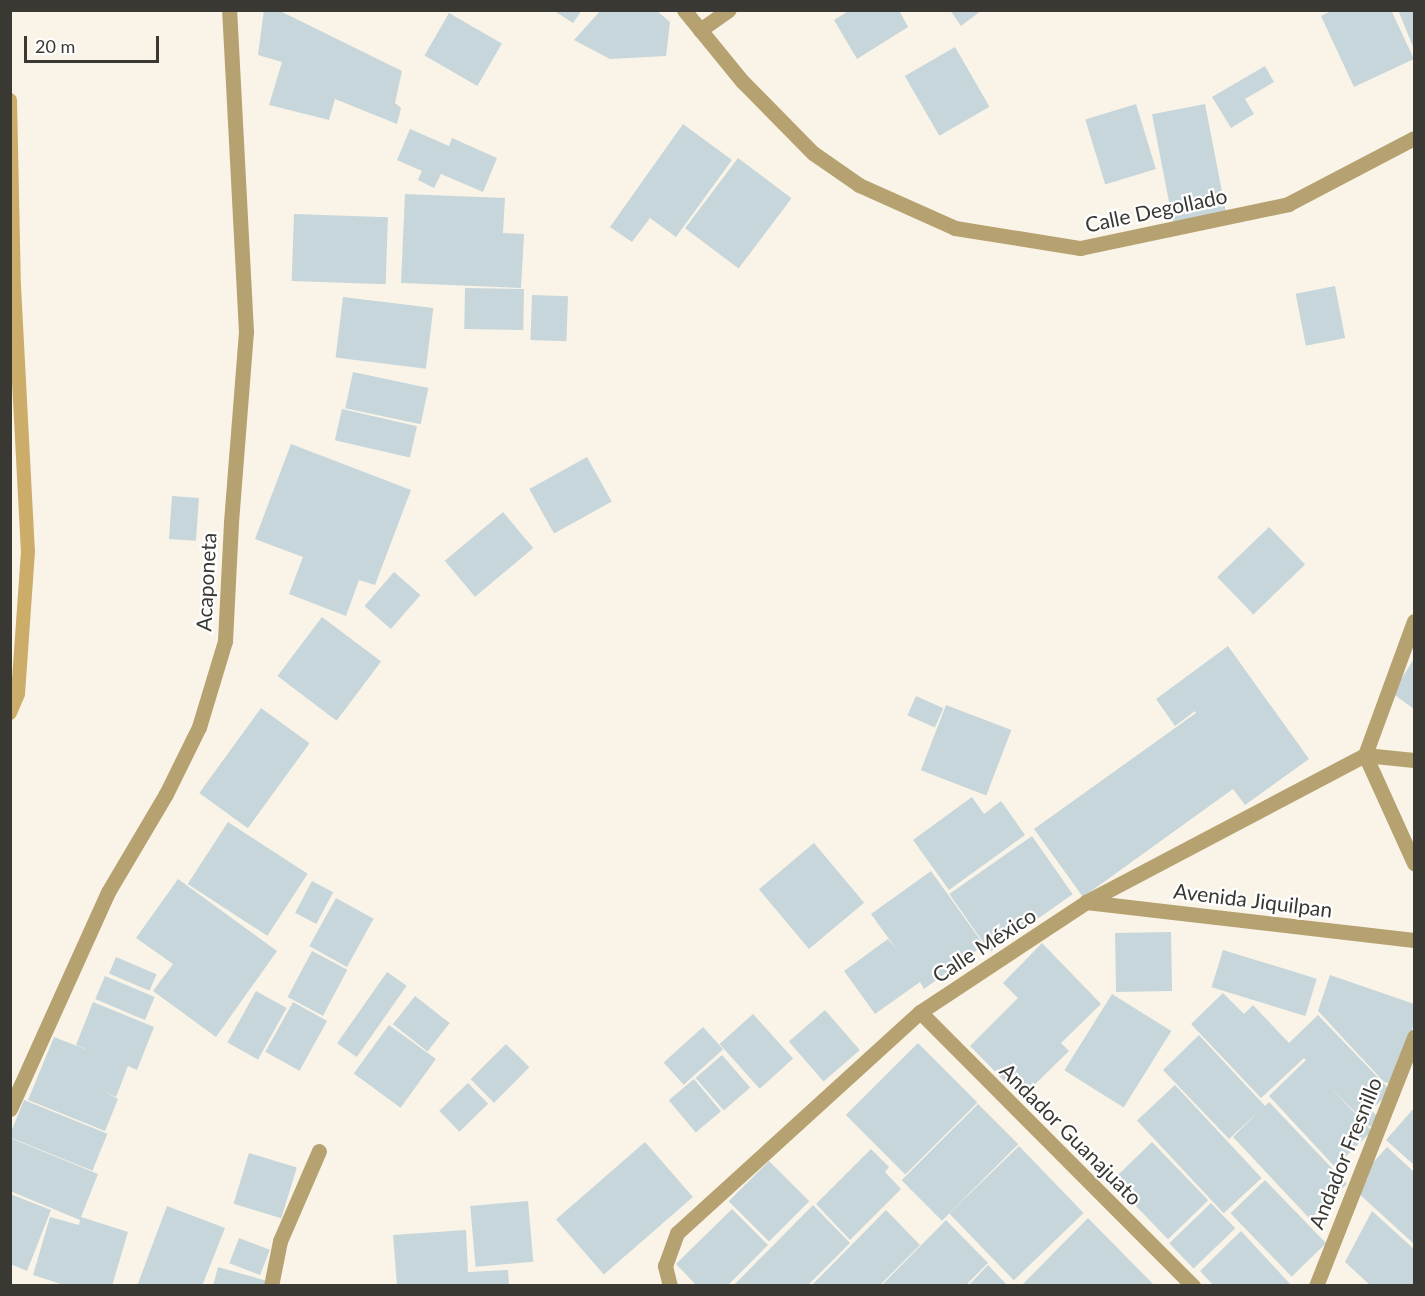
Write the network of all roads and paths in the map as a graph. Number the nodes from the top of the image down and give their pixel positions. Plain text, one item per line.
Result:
1 (229, 10) edge
2 (684, 10) edge
3 (729, 10) edge
4 (700, 30) junction
5 (1414, 138) edge
6 (1414, 621) edge
7 (1365, 756) junction
8 (1414, 760) edge
9 (1414, 863) edge
10 (1086, 902) junction
11 (1414, 940) edge
12 (920, 1012) junction
13 (1414, 1037) edge
14 (10, 1109) edge
15 (319, 1151) dead end
16 (271, 1286) edge
17 (670, 1286) edge
18 (1193, 1286) edge
19 (1316, 1286) edge

1 - 14 street, Acaponeta
2 - 4 street, Calle Degollado
3 - 4 street
4 - 5 street, Calle Degollado
6 - 7 street
7 - 8 street
7 - 9 street
7 - 10 street, Calle México
10 - 11 street, Avenida Jiquilpan
10 - 12 street, Calle México
12 - 17 street, Calle México
12 - 18 street, Andador Guanajuato
13 - 19 street, Andador Fresnillo
15 - 16 street

